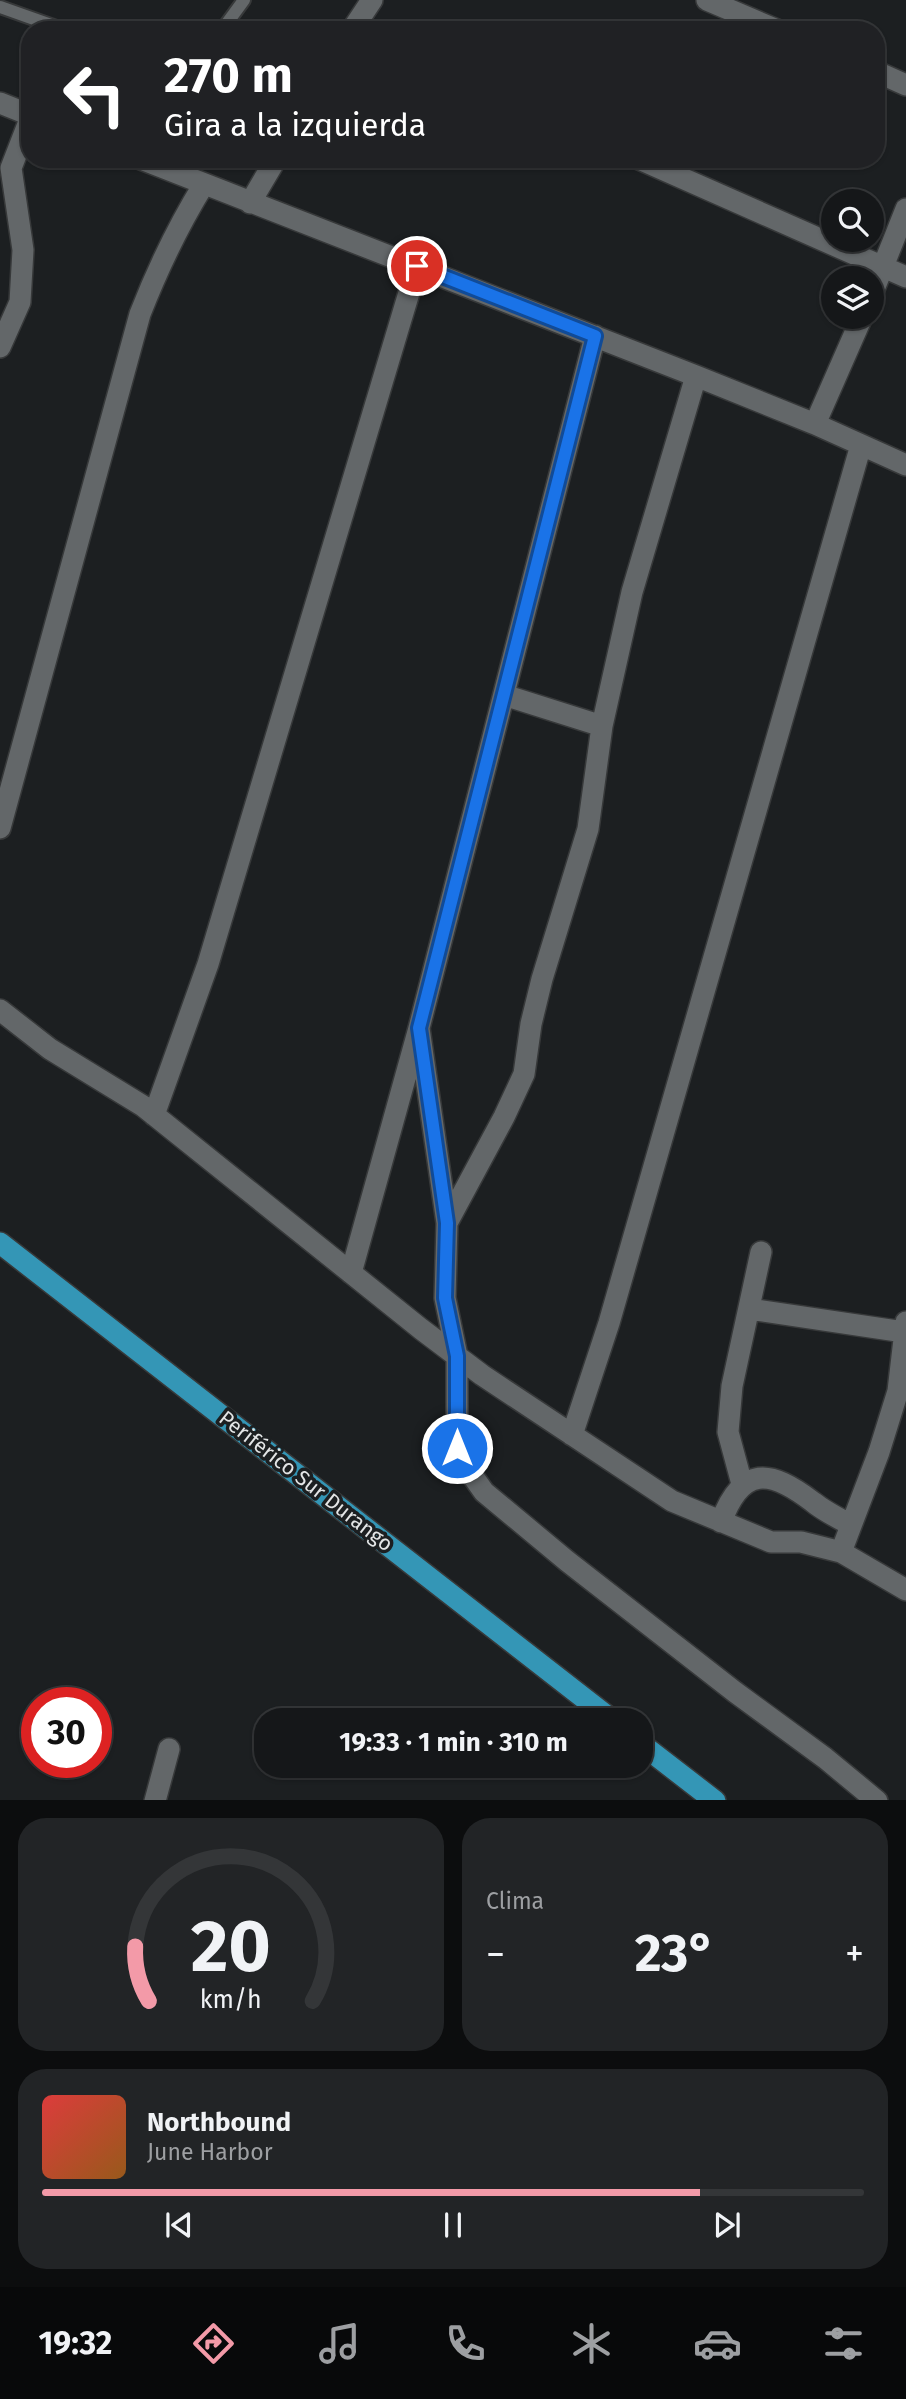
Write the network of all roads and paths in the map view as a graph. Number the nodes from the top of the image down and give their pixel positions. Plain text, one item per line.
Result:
1 (244, 0) edge
2 (372, 0) edge
3 (707, 0) edge
4 (0, 7) edge
5 (40, 21) edge
6 (229, 21) edge
7 (358, 21) edge
8 (757, 21) edge
9 (885, 76) edge
10 (906, 85) edge
11 (0, 103) edge
12 (21, 113) edge
13 (21, 141) edge
14 (164, 168) edge
15 (271, 168) edge
16 (659, 168) edge
17 (204, 184) junction
18 (250, 203) junction
19 (906, 209) edge
20 (417, 266) junction
21 (881, 266) edge
22 (883, 266) edge
23 (884, 267) edge
24 (906, 277) edge
25 (857, 329) edge
26 (595, 336) junction
27 (0, 347) edge
28 (696, 376) junction
29 (815, 424) junction
30 (861, 445) junction
31 (906, 465) edge
32 (505, 695) junction
33 (602, 726) junction
34 (0, 827) edge
35 (0, 1010) edge
36 (419, 1028) junction
37 (154, 1115) junction
38 (447, 1223) junction
39 (0, 1243) edge
40 (761, 1252) dead end
41 (351, 1273) junction
42 (749, 1309) junction
43 (905, 1327) edge
44 (457, 1356) junction
45 (898, 1418) edge
46 (572, 1436) junction
47 (742, 1484) junction
48 (721, 1522) junction
49 (851, 1525) junction
50 (841, 1552) junction
51 (906, 1590) edge
52 (596, 1708) edge
53 (169, 1749) dead end
54 (653, 1753) edge
55 (155, 1800) edge
56 (714, 1800) edge
57 (876, 1800) edge

1 - 6 lane
2 - 7 street
3 - 8 street
4 - 5 lane
9 - 10 street
11 - 12 street
13 - 27 street
14 - 17 street
15 - 18 street
16 - 21 street
17 - 18 street
17 - 34 street
18 - 20 street
19 - 22 street
20 - 26 street
20 - 37 street
23 - 24 street
25 - 29 street
26 - 28 street
26 - 32 street
28 - 29 street
28 - 33 street
29 - 30 street
30 - 31 street
30 - 46 street
32 - 33 street
32 - 36 street
33 - 38 street
35 - 37 street
36 - 38 street
36 - 41 street
37 - 41 street
38 - 44 street
39 - 52 highway, Periférico Sur Durango
40 - 42 street
41 - 44 street
42 - 43 street
42 - 47 street
43 - 45 street
44 - 46 street
44 - 57 street
45 - 49 street
46 - 48 street
47 - 48 street
47 - 49 street
48 - 50 street
49 - 50 street
50 - 51 street
53 - 55 street
54 - 56 highway

